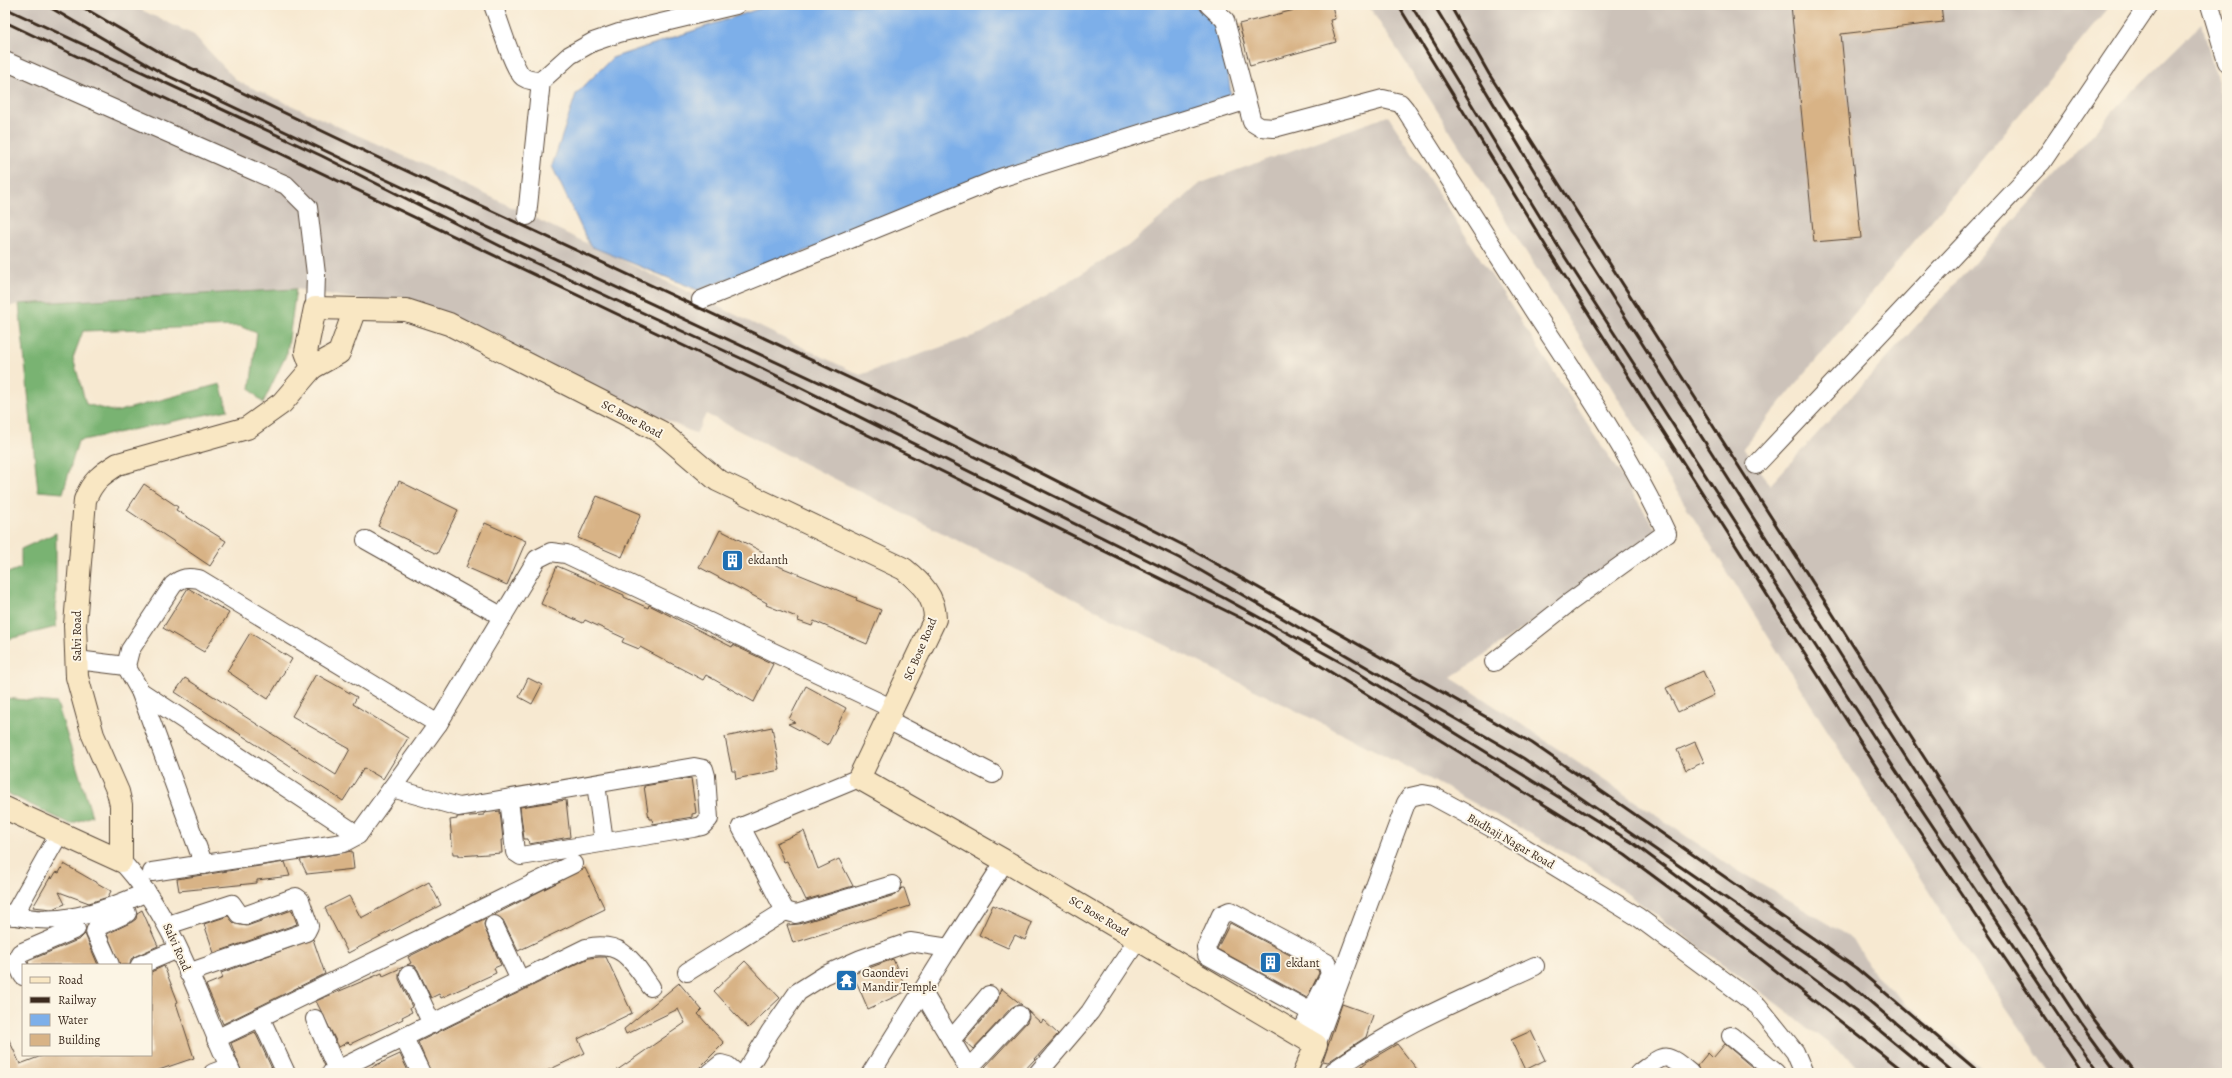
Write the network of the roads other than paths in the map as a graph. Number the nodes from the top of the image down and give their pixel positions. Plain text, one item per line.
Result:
1 (493, 5) edge
2 (736, 5) edge
3 (1209, 5) edge
4 (2148, 5) edge
5 (2210, 5) edge
6 (5, 61) edge
7 (2227, 62) edge
8 (541, 81) junction
9 (1245, 101) junction
10 (527, 216) dead end
11 (701, 300) dead end
12 (314, 308) junction
13 (355, 309) junction
14 (312, 368) junction
15 (1756, 465) dead end
16 (366, 540) dead end
17 (502, 617) junction
18 (77, 660) junction
19 (1494, 662) dead end
20 (126, 666) junction
21 (140, 691) junction
22 (890, 715) junction
23 (438, 724) junction
24 (993, 774) dead end
25 (859, 778) junction
26 (596, 784) junction
27 (392, 788) junction
28 (509, 799) junction
29 (5, 808) edge
30 (59, 834) junction
31 (358, 834) junction
32 (604, 842) junction
33 (121, 861) junction
34 (1005, 861) junction
35 (573, 864) dead end
36 (204, 865) junction
37 (152, 872) dead end
38 (892, 885) dead end
39 (150, 897) junction
40 (785, 911) junction
41 (9, 914) edge
42 (168, 925) junction
43 (494, 925) dead end
44 (76, 929) dead end
45 (1138, 939) junction
46 (178, 948) junction
47 (949, 948) junction
48 (110, 964) edge
49 (142, 964) edge
50 (1535, 966) dead end
51 (687, 972) dead end
52 (22, 974) edge
53 (188, 974) junction
54 (409, 975) dead end
55 (520, 980) junction
56 (651, 987) dead end
57 (922, 991) junction
58 (989, 996) dead end
59 (1311, 1012) junction
60 (1019, 1015) dead end
61 (260, 1017) junction
62 (315, 1019) dead end
63 (432, 1024) junction
64 (1731, 1036) dead end
65 (404, 1038) junction
66 (216, 1039) junction
67 (952, 1040) junction
68 (1308, 1040) junction
69 (224, 1071) edge
70 (969, 1071) edge
71 (334, 1072) edge
72 (286, 1073) edge
73 (421, 1073) edge
74 (710, 1073) edge
75 (736, 1073) edge
76 (745, 1073) edge
77 (871, 1073) edge
78 (1038, 1073) edge
79 (1304, 1073) edge
80 (1331, 1073) edge
81 (1639, 1073) edge
82 (1690, 1073) edge
83 (1776, 1073) edge
84 (1804, 1073) edge

1 - 8 street
2 - 8 street
3 - 9 street
4 - 15 street
5 - 7 street
6 - 12 street
8 - 10 street
9 - 11 street
9 - 19 street
12 - 13 street, SC Bose Road
12 - 14 street
13 - 14 street
13 - 22 street, SC Bose Road
14 - 18 street, Salvi Road
16 - 17 street
17 - 22 street
17 - 23 street
18 - 20 street
18 - 33 street, Salvi Road
20 - 21 street
20 - 23 street
21 - 31 street
21 - 36 street
22 - 24 street
22 - 25 street, SC Bose Road
23 - 27 street
25 - 34 street, SC Bose Road
25 - 40 street
26 - 28 street
26 - 32 street
26 - 32 street
27 - 28 street
27 - 31 street
28 - 32 street
29 - 30 street
30 - 33 street
30 - 41 street
31 - 36 street
33 - 39 street, Salvi Road
34 - 45 street, SC Bose Road
34 - 47 street
35 - 61 street
36 - 37 street
38 - 40 street
39 - 41 street
39 - 42 street, Salvi Road
39 - 48 street
40 - 51 street
42 - 46 street, Salvi Road
42 - 53 street
43 - 55 street
44 - 52 street
45 - 68 street, SC Bose Road
45 - 78 street
46 - 49 street
46 - 53 street, Salvi Road
47 - 57 street
47 - 76 street
50 - 80 street
53 - 66 street, Salvi Road
54 - 63 street
55 - 56 street
55 - 63 street
57 - 67 street
57 - 77 street
58 - 67 street
59 - 59 street
59 - 68 street
60 - 70 street
61 - 66 street
61 - 72 street
62 - 71 street
63 - 65 street
64 - 83 street
65 - 71 street
65 - 73 street
66 - 69 street, Salvi Road
67 - 70 street
68 - 79 street
68 - 84 street, Budhaji Nagar Road
74 - 75 street
81 - 82 street

